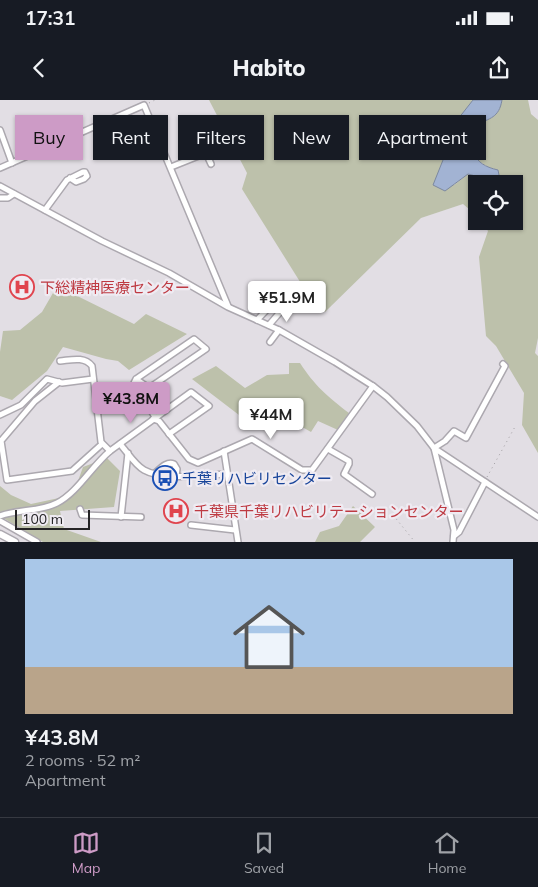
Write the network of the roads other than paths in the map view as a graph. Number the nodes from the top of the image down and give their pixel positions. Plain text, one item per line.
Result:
1 (0, 130) edge
2 (12, 163) junction
3 (211, 164) dead end
4 (171, 167) junction
5 (0, 168) edge
6 (70, 178) dead end
7 (0, 186) edge
8 (14, 194) junction
9 (0, 198) edge
10 (46, 210) junction
11 (276, 300) dead end
12 (228, 307) junction
13 (281, 311) dead end
14 (257, 320) junction
15 (268, 325) junction
16 (279, 330) junction
17 (270, 342) dead end
18 (60, 362) dead end
19 (503, 364) dead end
20 (93, 379) junction
21 (136, 379) junction
22 (59, 382) junction
23 (373, 386) junction
24 (0, 415) edge
25 (154, 418) junction
26 (169, 434) junction
27 (102, 444) junction
28 (120, 444) junction
29 (328, 448) junction
30 (434, 448) junction
31 (110, 451) junction
32 (224, 451) junction
33 (128, 453) junction
34 (154, 474) junction
35 (227, 474) junction
36 (176, 476) junction
37 (485, 482) junction
38 (372, 494) dead end
39 (80, 509) dead end
40 (0, 516) edge
41 (121, 517) junction
42 (141, 517) dead end
43 (538, 517) edge
44 (0, 521) edge
45 (191, 525) dead end
46 (235, 530) junction
47 (0, 534) edge
48 (454, 539) edge
49 (15, 542) edge
50 (37, 542) edge
51 (238, 542) edge

1 - 2 street
2 - 4 street
2 - 5 street
3 - 4 street
4 - 12 street
6 - 10 street
7 - 8 street
8 - 9 street
8 - 10 street
10 - 12 street
11 - 14 street
12 - 14 street
13 - 15 street
14 - 15 street
15 - 16 street
16 - 17 street
16 - 23 street
18 - 20 street
19 - 30 street
20 - 22 street
20 - 27 street
21 - 21 street
21 - 25 street
22 - 24 street
22 - 27 street
23 - 29 street
23 - 30 street
25 - 26 street
25 - 26 street
25 - 28 street
26 - 32 street
27 - 31 street
28 - 31 street
28 - 33 street
29 - 32 street
29 - 38 street
30 - 37 street
30 - 48 street
31 - 40 street
32 - 35 street
33 - 34 street
33 - 41 street
34 - 36 street
34 - 36 street
35 - 36 street
35 - 46 street
37 - 43 street
37 - 48 street
39 - 41 street
41 - 42 street
44 - 50 street
45 - 46 street
46 - 51 street
47 - 49 main road

